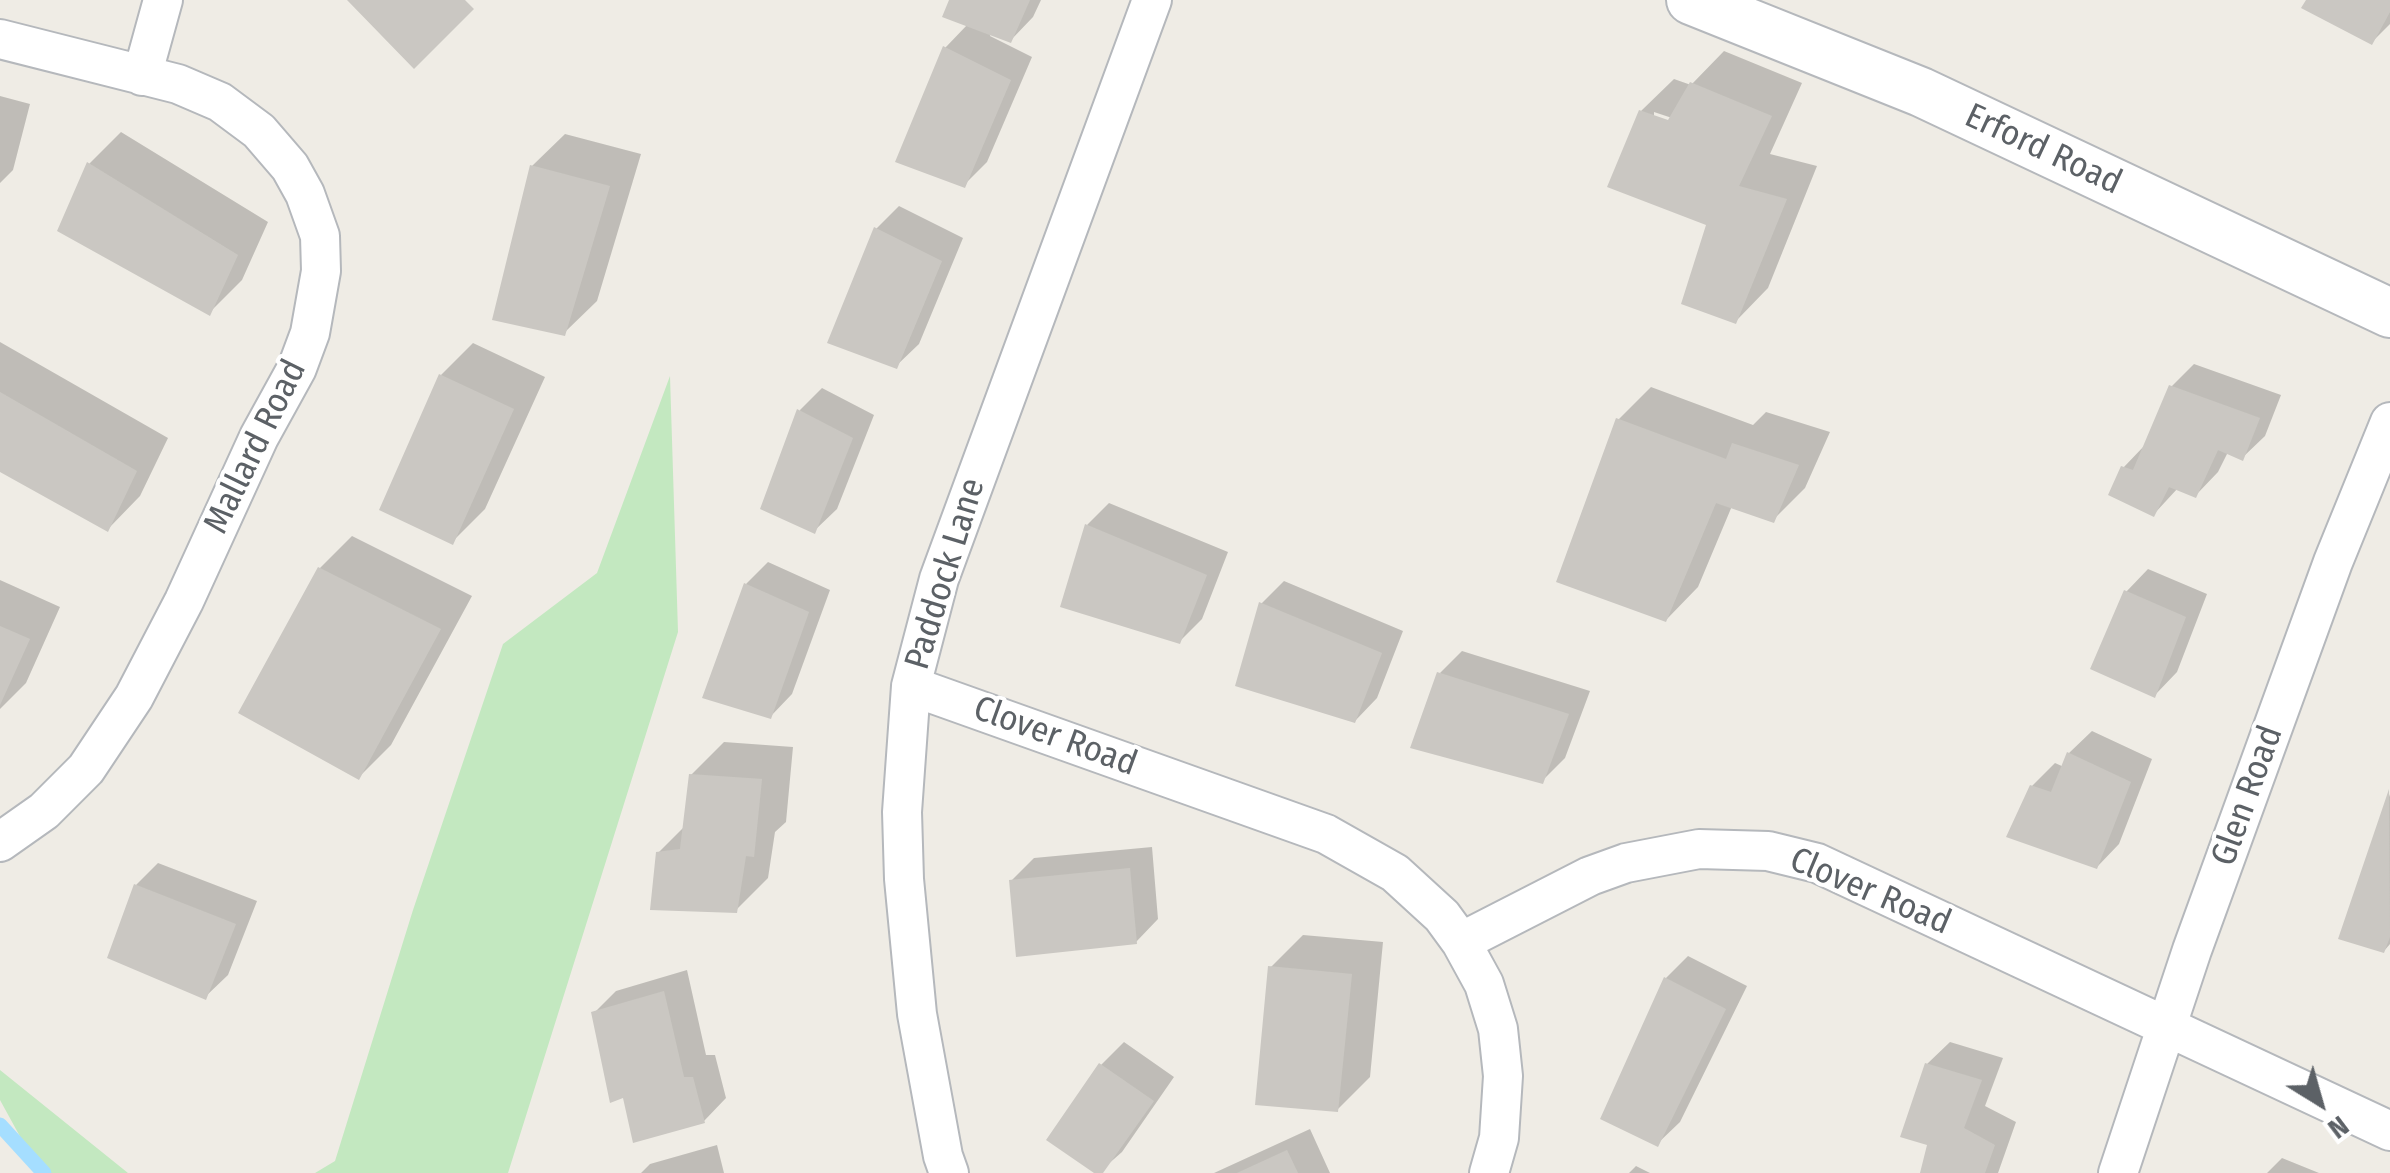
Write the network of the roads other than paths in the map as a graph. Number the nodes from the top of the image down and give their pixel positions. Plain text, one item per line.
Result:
1 (163, 0) edge
2 (1152, 0) edge
3 (1691, 0) edge
4 (0, 39) edge
5 (142, 76) junction
6 (2390, 313) edge
7 (2390, 422) edge
8 (911, 686) junction
9 (0, 842) edge
10 (1460, 942) junction
11 (2167, 1026) junction
12 (2390, 1131) edge
13 (949, 1173) edge
14 (1488, 1173) edge
15 (2118, 1173) edge

1 - 5 street
2 - 8 street, Paddock Lane
3 - 6 street, Erford Road
4 - 5 street, Mallard Road
5 - 9 street, Mallard Road
7 - 11 street, Glen Road
8 - 10 street, Clover Road
8 - 13 street, Paddock Lane
10 - 11 street, Clover Road
10 - 14 street
11 - 12 street, Clover Road
11 - 15 street, Glen Road

